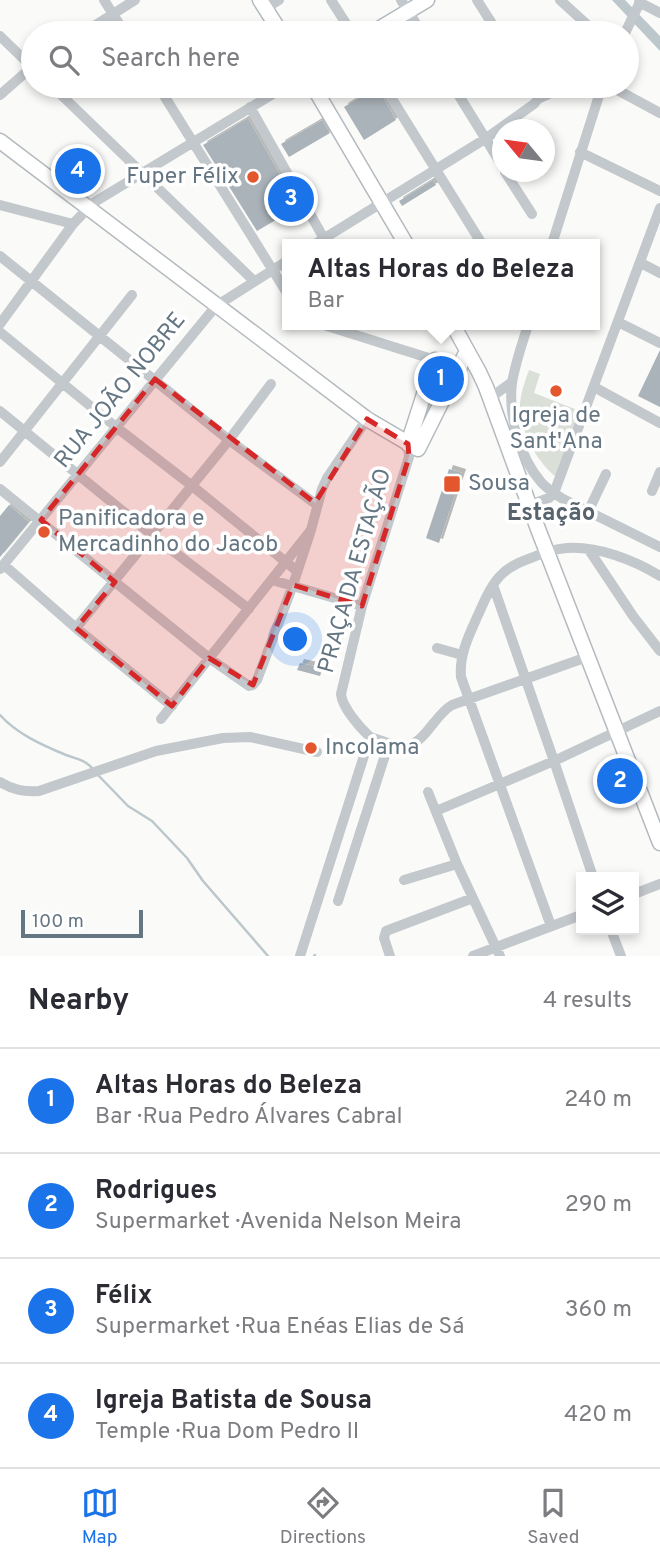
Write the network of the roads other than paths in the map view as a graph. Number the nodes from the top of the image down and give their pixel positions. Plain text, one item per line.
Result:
1 (104, 0) edge
2 (135, 0) edge
3 (279, 0) edge
4 (331, 0) edge
5 (427, 0) edge
6 (477, 0) edge
7 (560, 0) edge
8 (639, 3) edge
9 (263, 4) edge
10 (405, 6) edge
11 (113, 13) junction
12 (660, 13) edge
13 (101, 21) edge
14 (118, 21) edge
15 (274, 21) edge
16 (344, 21) edge
17 (387, 21) edge
18 (414, 21) edge
19 (490, 21) edge
20 (582, 21) edge
21 (630, 21) edge
22 (0, 36) edge
23 (21, 56) edge
24 (21, 77) edge
25 (0, 95) edge
26 (65, 98) edge
27 (165, 98) edge
28 (265, 98) edge
29 (320, 98) edge
30 (391, 98) edge
31 (460, 98) edge
32 (598, 98) edge
33 (632, 98) edge
34 (538, 99) edge
35 (250, 107) junction
36 (660, 113) edge
37 (0, 131) edge
38 (485, 139) junction
39 (0, 141) edge
40 (193, 143) junction
41 (492, 151) edge
42 (580, 152) junction
43 (435, 169) junction
44 (144, 173) junction
45 (512, 182) edge
46 (660, 191) edge
47 (381, 203) junction
48 (0, 205) edge
49 (90, 206) junction
50 (660, 208) edge
51 (533, 214) dead end
52 (73, 223) junction
53 (320, 239) edge
54 (327, 239) edge
55 (403, 239) edge
56 (479, 239) edge
57 (554, 239) edge
58 (0, 256) edge
59 (640, 263) junction
60 (282, 264) edge
61 (272, 270) junction
62 (660, 273) edge
63 (32, 280) junction
64 (254, 281) junction
65 (282, 285) edge
66 (132, 295) dead end
67 (219, 303) junction
68 (618, 322) junction
69 (0, 324) edge
70 (340, 330) edge
71 (456, 330) edge
72 (527, 330) edge
73 (101, 336) junction
74 (2, 338) edge
75 (660, 343) edge
76 (467, 351) junction
77 (435, 360) junction
78 (460, 367) junction
79 (155, 379) junction
80 (512, 382) junction
81 (63, 384) junction
82 (271, 384) dead end
83 (594, 387) junction
84 (490, 398) junction
85 (0, 411) edge
86 (369, 416) junction
87 (660, 423) edge
88 (116, 427) junction
89 (25, 431) junction
90 (229, 440) junction
91 (413, 446) junction
92 (0, 462) edge
93 (660, 472) edge
94 (606, 474) dead end
95 (78, 475) junction
96 (191, 485) junction
97 (0, 489) edge
98 (652, 491) dead end
99 (554, 493) junction
100 (317, 505) junction
101 (529, 505) junction
102 (588, 512) junction
103 (41, 520) junction
104 (311, 530) junction
105 (152, 536) junction
106 (660, 547) edge
107 (589, 550) junction
108 (547, 552) junction
109 (286, 562) junction
110 (2, 567) edge
111 (297, 571) junction
112 (660, 576) edge
113 (272, 580) junction
114 (115, 582) junction
115 (293, 585) junction
116 (493, 585) junction
117 (362, 606) junction
118 (249, 609) junction
119 (76, 628) junction
120 (437, 648) dead end
121 (660, 651) edge
122 (462, 655) junction
123 (587, 657) junction
124 (209, 658) junction
125 (526, 679) junction
126 (468, 700) junction
127 (172, 706) junction
128 (660, 711) edge
129 (161, 719) dead end
130 (617, 731) junction
131 (370, 737) junction
132 (389, 743) junction
133 (317, 752) dead end
134 (554, 761) junction
135 (0, 782) edge
136 (499, 784) junction
137 (428, 792) dead end
138 (436, 811) junction
139 (660, 843) edge
140 (457, 864) junction
141 (591, 872) edge
142 (404, 880) dead end
143 (660, 884) edge
144 (639, 892) edge
145 (473, 898) junction
146 (338, 901) dead end
147 (576, 917) edge
148 (551, 926) junction
149 (613, 935) edge
150 (498, 951) edge
151 (300, 956) edge
152 (390, 956) edge
153 (473, 956) edge
154 (621, 956) edge

1 - 11 street
2 - 11 street
3 - 9 street
4 - 16 street
5 - 10 street
6 - 19 street
7 - 20 street
8 - 12 street
8 - 21 street
9 - 15 street
10 - 17 street
10 - 18 street
11 - 13 street
11 - 14 street
22 - 23 street
24 - 25 street
26 - 44 street
27 - 40 street
28 - 35 street
29 - 47 street
30 - 43 street
31 - 38 street
32 - 42 street
33 - 36 street
34 - 38 street
35 - 40 street
35 - 53 street
37 - 49 street
38 - 41 street
38 - 43 street
39 - 49 street
40 - 44 street
40 - 61 street
42 - 46 street
42 - 57 street
43 - 47 street
43 - 56 street
44 - 49 street
44 - 64 street
45 - 51 street
47 - 54 street
47 - 55 street
48 - 52 street
49 - 52 street
49 - 67 street
50 - 59 street
52 - 63 street
58 - 63 street
59 - 62 street
59 - 68 street
60 - 61 street, RUA JOÃO NOBRE
61 - 64 street, RUA JOÃO NOBRE
61 - 65 street
63 - 69 street
63 - 73 street
64 - 67 street, RUA JOÃO NOBRE
66 - 73 street
67 - 79 street, RUA JOÃO NOBRE
67 - 86 street
68 - 75 street
68 - 83 street
70 - 77 street
71 - 76 street
72 - 80 street
73 - 79 street
73 - 81 street
74 - 81 street
76 - 78 street
76 - 84 street
77 - 78 street
77 - 91 street
78 - 91 street
79 - 88 street, RUA JOÃO NOBRE
79 - 90 street
80 - 84 street
80 - 99 street
81 - 88 street
81 - 89 street
82 - 90 street
83 - 87 street
83 - 99 street
84 - 101 street
85 - 89 street
86 - 91 street
86 - 100 street
88 - 95 street, RUA JOÃO NOBRE
88 - 96 street
89 - 92 street
89 - 95 street
90 - 96 street
90 - 100 street
91 - 117 street, PRAÇA DA ESTAÇÃO
93 - 98 street
94 - 102 street
95 - 103 street, RUA JOÃO NOBRE
95 - 105 street
96 - 105 street
96 - 109 street
97 - 103 street
99 - 101 street
99 - 102 street
100 - 104 street
101 - 108 street
102 - 106 street
103 - 110 street, RUA JOÃO NOBRE
103 - 114 street
104 - 109 street
104 - 111 street
105 - 114 street
105 - 118 street
107 - 108 street
107 - 112 street
107 - 121 street
108 - 116 street
108 - 123 street
109 - 111 street
109 - 113 street
110 - 119 street
111 - 115 street
113 - 115 street
113 - 118 street
114 - 119 street
114 - 124 street
115 - 117 street
115 - 124 street
116 - 122 street
116 - 125 street
117 - 131 street, PRAÇA DA ESTAÇÃO
118 - 124 street
119 - 127 street
120 - 122 street
122 - 126 street
123 - 125 street
123 - 130 street
124 - 127 street
125 - 126 street
125 - 134 street
126 - 132 street
126 - 136 street
127 - 129 street
128 - 130 street
130 - 134 street
130 - 139 street
131 - 132 street
131 - 151 street
132 - 146 street
133 - 135 street
134 - 136 street
134 - 141 street
136 - 138 street
136 - 148 street
137 - 138 street
138 - 140 street
140 - 142 street
140 - 145 street
143 - 144 street
145 - 150 street
145 - 152 street
147 - 148 street
148 - 150 street
149 - 154 street
150 - 153 street

